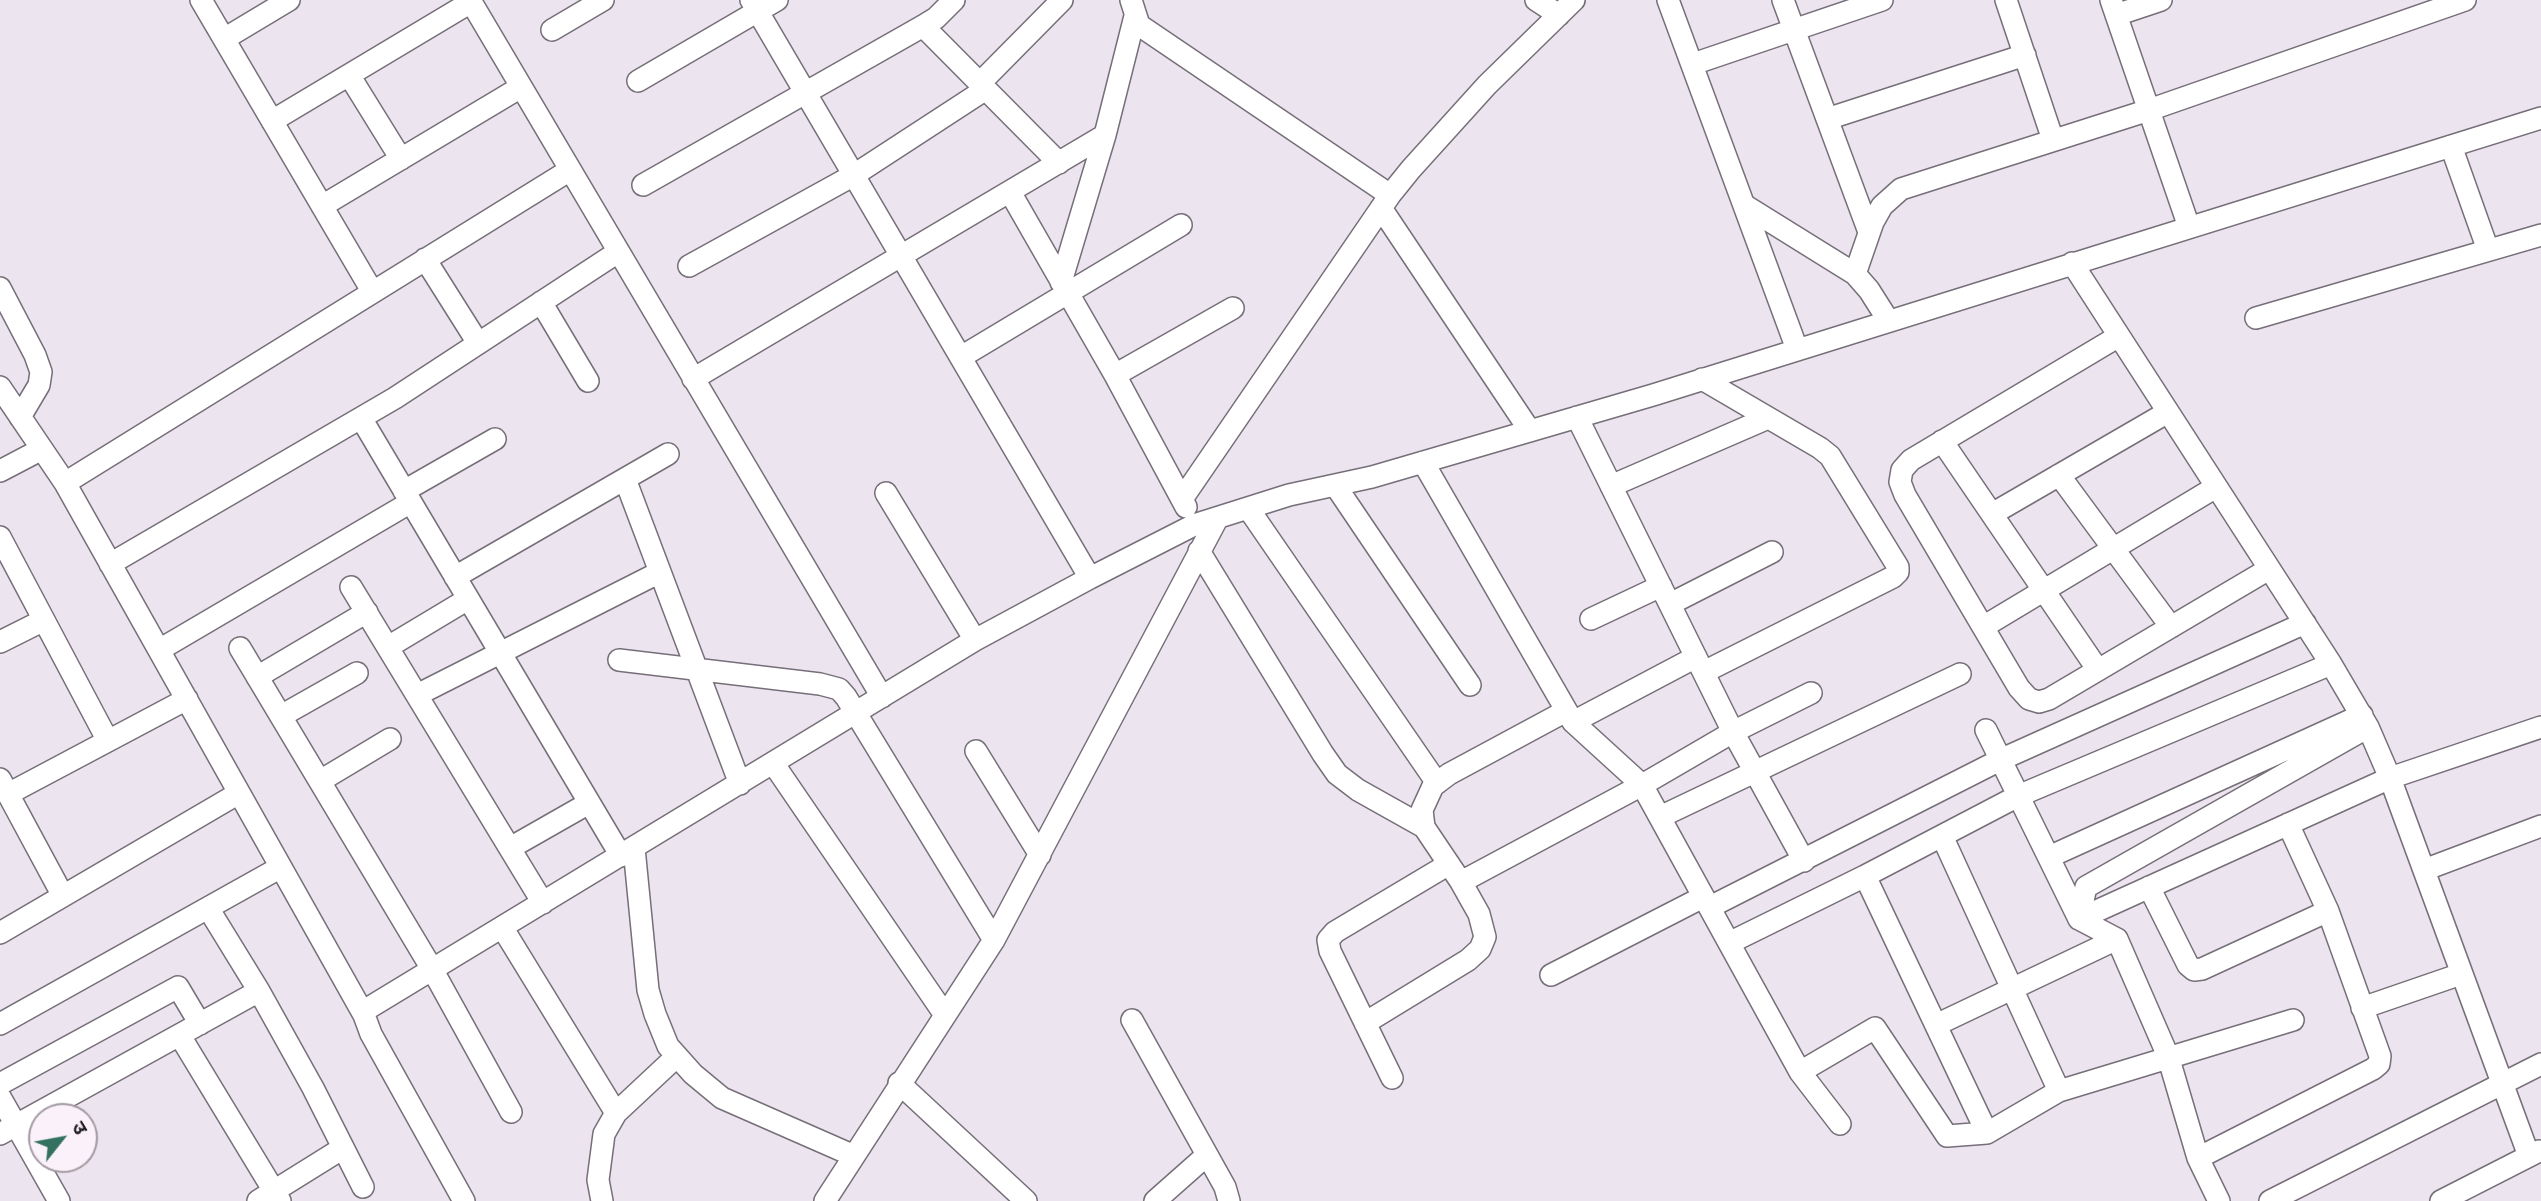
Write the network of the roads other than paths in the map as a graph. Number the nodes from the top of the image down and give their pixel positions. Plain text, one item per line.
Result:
1 (201, 0) edge
2 (289, 0) edge
3 (603, 0) edge
4 (777, 0) edge
5 (954, 0) edge
6 (1062, 0) edge
7 (1536, 0) edge
8 (1668, 0) edge
9 (1783, 0) edge
10 (1882, 0) edge
11 (2006, 0) edge
12 (2161, 0) edge
13 (2465, 0) edge
14 (470, 1) edge
15 (1130, 5) edge
16 (755, 6) edge
17 (1566, 7) edge
18 (2113, 8) edge
19 (923, 26) junction
20 (1794, 29) junction
21 (552, 30) dead end
22 (224, 39) junction
23 (2025, 55) junction
24 (1693, 64) junction
25 (349, 75) junction
26 (638, 81) dead end
27 (983, 86) junction
28 (521, 87) junction
29 (807, 94) junction
30 (2149, 110) junction
31 (2541, 118) edge
32 (1827, 119) junction
33 (272, 121) junction
34 (1105, 135) junction
35 (2053, 140) junction
36 (2451, 146) junction
37 (401, 159) junction
38 (1059, 163) junction
39 (570, 170) junction
40 (854, 174) junction
41 (643, 186) dead end
42 (1010, 192) junction
43 (1385, 202) junction
44 (1744, 205) junction
45 (322, 206) junction
46 (1181, 225) dead end
47 (2189, 227) junction
48 (1869, 232) junction
49 (2541, 234) edge
50 (2488, 250) junction
51 (618, 252) junction
52 (901, 256) junction
53 (425, 259) junction
54 (2072, 263) junction
55 (689, 266) dead end
56 (1855, 274) junction
57 (1064, 286) junction
58 (0, 288) edge
59 (372, 291) junction
60 (541, 302) junction
61 (1233, 308) dead end
62 (2256, 318) dead end
63 (1888, 320) junction
64 (2119, 336) junction
65 (478, 343) junction
66 (1797, 349) junction
67 (961, 357) junction
68 (1115, 375) junction
69 (694, 379) junction
70 (1702, 379) junction
71 (588, 381) dead end
72 (0, 387) edge
73 (2168, 412) junction
74 (20, 417) junction
75 (1577, 417) junction
76 (361, 418) junction
77 (1768, 418) junction
78 (1530, 431) junction
79 (495, 439) dead end
80 (1942, 441) junction
81 (42, 449) junction
82 (668, 454) dead end
83 (1423, 462) junction
84 (0, 471) edge
85 (2059, 475) junction
86 (625, 479) junction
87 (65, 483) junction
88 (1335, 485) junction
89 (1611, 486) junction
90 (2216, 487) junction
91 (886, 493) dead end
92 (407, 497) junction
93 (1182, 499) junction
94 (1248, 508) junction
95 (1992, 514) junction
96 (1217, 519) junction
97 (1194, 525) junction
98 (0, 537) edge
99 (2113, 549) junction
100 (1199, 551) junction
101 (1772, 552) dead end
102 (110, 564) junction
103 (2269, 569) junction
104 (660, 572) junction
105 (455, 577) junction
106 (1090, 578) junction
107 (351, 587) dead end
108 (2043, 589) junction
109 (1665, 595) junction
110 (468, 599) junction
111 (367, 612) junction
112 (1591, 619) dead end
113 (44, 620) junction
114 (2305, 623) junction
115 (1983, 627) junction
116 (2171, 627) junction
117 (975, 640) junction
118 (0, 642) edge
119 (388, 647) junction
120 (240, 648) dead end
121 (159, 650) junction
122 (500, 653) junction
123 (619, 660) dead end
124 (1700, 664) junction
125 (2331, 664) junction
126 (696, 669) junction
127 (2098, 670) junction
128 (357, 673) dead end
129 (1960, 674) dead end
130 (257, 677) junction
131 (1470, 685) dead end
132 (1811, 693) dead end
133 (417, 695) junction
134 (882, 697) junction
135 (187, 699) junction
136 (855, 713) junction
137 (281, 716) junction
138 (1569, 716) junction
139 (2365, 721) junction
140 (2541, 727) edge
141 (1986, 730) dead end
142 (1733, 732) junction
143 (390, 738) dead end
144 (108, 741) junction
145 (976, 751) dead end
146 (2000, 760) junction
147 (774, 763) junction
148 (1756, 771) junction
149 (2390, 778) junction
150 (320, 781) junction
151 (1437, 783) junction
152 (740, 784) junction
153 (1642, 785) junction
154 (4, 787) edge
155 (239, 793) junction
156 (2018, 796) junction
157 (589, 803) junction
158 (1660, 817) junction
159 (2288, 824) junction
160 (2541, 826) edge
161 (1424, 827) junction
162 (1942, 836) junction
163 (510, 848) junction
164 (628, 852) junction
165 (1040, 855) junction
166 (2049, 857) junction
167 (1804, 860) junction
168 (281, 867) junction
169 (2424, 870) junction
170 (1455, 873) junction
171 (1865, 876) junction
172 (2149, 887) junction
173 (62, 896) junction
174 (1707, 902) junction
175 (543, 903) junction
176 (208, 908) junction
177 (2328, 911) junction
178 (2079, 919) junction
179 (502, 927) junction
180 (0, 933) edge
181 (2117, 939) junction
182 (994, 940) junction
183 (1729, 943) junction
184 (432, 969) junction
185 (2461, 974) junction
186 (1551, 975) dead end
187 (2012, 988) junction
188 (259, 991) junction
189 (2362, 1008) junction
190 (364, 1015) junction
191 (945, 1015) junction
192 (1132, 1020) dead end
193 (2293, 1020) dead end
194 (1365, 1023) junction
195 (0, 1024) edge
196 (200, 1024) junction
197 (1936, 1026) junction
198 (180, 1036) junction
199 (677, 1056) junction
200 (2168, 1056) junction
201 (2541, 1063) edge
202 (1800, 1072) junction
203 (1392, 1078) dead end
204 (899, 1083) junction
205 (2500, 1083) junction
206 (0, 1084) edge
207 (2059, 1091) junction
208 (0, 1097) edge
209 (511, 1112) dead end
210 (616, 1113) junction
211 (1840, 1124) dead end
212 (8, 1130) edge
213 (1987, 1133) junction
214 (344, 1148) junction
215 (2535, 1153) edge
216 (852, 1155) junction
217 (1207, 1155) junction
218 (2198, 1158) junction
219 (363, 1187) dead end
220 (270, 1197) edge
221 (600, 1200) edge
222 (58, 1201) edge
223 (464, 1201) edge
224 (825, 1201) edge
225 (1026, 1201) edge
226 (1155, 1201) edge
227 (1229, 1201) edge
228 (2219, 1201) edge
229 (2270, 1201) edge
230 (2441, 1201) edge

1 - 22 street
2 - 22 street
3 - 21 street
4 - 16 street
5 - 19 street
6 - 27 street
7 - 17 street
8 - 24 street
9 - 20 street
10 - 20 street
11 - 23 street
12 - 18 street
13 - 30 street
14 - 25 street
14 - 28 street
15 - 34 street
15 - 43 street
16 - 26 street
16 - 29 street
17 - 43 street
18 - 30 street
19 - 27 street
19 - 29 street
20 - 24 street
20 - 32 street
22 - 33 street
23 - 32 street
23 - 35 street
24 - 44 street
25 - 33 street
25 - 37 street
27 - 38 street
27 - 40 street
28 - 37 street
28 - 39 street
29 - 40 street
29 - 41 street
30 - 35 street
30 - 47 street
31 - 36 street
32 - 48 street
33 - 45 street
34 - 38 street
34 - 57 street
35 - 48 street
36 - 47 street
36 - 50 street
37 - 45 street
38 - 42 street
39 - 51 street
39 - 53 street
40 - 52 street
40 - 55 street
42 - 52 street
42 - 57 street
43 - 78 street
43 - 93 street
44 - 56 street
44 - 66 street
45 - 59 street
46 - 57 street
47 - 54 street
48 - 56 street
49 - 50 street
50 - 62 street
51 - 60 street
51 - 69 street
52 - 67 street
52 - 69 street
53 - 59 street
53 - 65 street
54 - 63 street
54 - 64 street
56 - 63 street
57 - 67 street
57 - 68 street
58 - 74 street
59 - 87 street
60 - 65 street
60 - 71 street
61 - 68 street
63 - 66 street
64 - 73 street
64 - 80 street
65 - 76 street
66 - 70 street
67 - 106 street
68 - 93 street
69 - 134 street
70 - 75 street
70 - 77 street
72 - 74 street
73 - 85 street
73 - 90 street
74 - 81 street
75 - 78 street
75 - 89 street
76 - 92 street
76 - 102 street
77 - 89 street
77 - 124 street
78 - 83 street
79 - 92 street
80 - 95 street
80 - 115 street
81 - 84 street
81 - 87 street
82 - 86 street
83 - 88 street
83 - 138 street
85 - 95 street
85 - 99 street
86 - 104 street
86 - 105 street
87 - 102 street
88 - 94 street
88 - 131 street
89 - 109 street
90 - 99 street
90 - 103 street
91 - 117 street
92 - 105 street
92 - 121 street
93 - 97 street
94 - 96 street
94 - 151 street
95 - 108 street
96 - 97 street
96 - 100 street
97 - 106 street
98 - 113 street
99 - 108 street
99 - 116 street
100 - 161 street
100 - 165 street
101 - 109 street
102 - 121 street
103 - 114 street
103 - 116 street
104 - 122 street
104 - 126 street
105 - 110 street
106 - 117 street
107 - 111 street
108 - 115 street
108 - 127 street
109 - 112 street
109 - 124 street
110 - 119 street
110 - 122 street
111 - 119 street
111 - 130 street
113 - 118 street
113 - 144 street
114 - 125 street
114 - 146 street
115 - 127 street
116 - 127 street
117 - 134 street
119 - 133 street
120 - 130 street
121 - 135 street
122 - 133 street
122 - 157 street
123 - 126 street
124 - 138 street
124 - 142 street
125 - 139 street
125 - 156 street
126 - 136 street
126 - 152 street
128 - 137 street
129 - 148 street
130 - 137 street
132 - 142 street
133 - 163 street
134 - 136 street
135 - 144 street
135 - 155 street
136 - 147 street
136 - 182 street
137 - 150 street
138 - 151 street
138 - 153 street
139 - 149 street
139 - 166 street
139 - 178 street
140 - 149 street
141 - 146 street
142 - 148 street
142 - 153 street
143 - 150 street
144 - 154 street
145 - 165 street
146 - 156 street
146 - 167 street
147 - 152 street
147 - 191 street
148 - 158 street
148 - 167 street
149 - 159 street
149 - 169 street
150 - 184 street
151 - 161 street
152 - 164 street
153 - 158 street
153 - 170 street
154 - 173 street
155 - 168 street
155 - 173 street
156 - 162 street
156 - 166 street
157 - 163 street
157 - 164 street
158 - 174 street
159 - 172 street
159 - 177 street
160 - 169 street
161 - 170 street
162 - 171 street
162 - 187 street
163 - 175 street
164 - 175 street
164 - 199 street
165 - 182 street
166 - 178 street
167 - 174 street
168 - 176 street
168 - 190 street
169 - 185 street
170 - 194 street
170 - 194 street
171 - 183 street
171 - 197 street
172 - 177 street
172 - 178 street
173 - 180 street
174 - 183 street
174 - 186 street
175 - 179 street
176 - 188 street
176 - 195 street
177 - 189 street
178 - 181 street
179 - 184 street
179 - 210 street
181 - 187 street
181 - 200 street
182 - 191 street
183 - 202 street
184 - 190 street
184 - 209 street
185 - 189 street
185 - 205 street
187 - 197 street
187 - 207 street
188 - 196 street
188 - 214 street
189 - 218 street
190 - 223 street
191 - 204 street
192 - 217 street
193 - 200 street
194 - 203 street
196 - 198 street
196 - 206 street
197 - 213 street
198 - 212 street
198 - 220 street
199 - 210 street
199 - 216 street
200 - 207 street
200 - 218 street
201 - 205 street
202 - 211 street
202 - 213 street
204 - 216 street
204 - 225 street
205 - 215 street
205 - 229 street
207 - 213 street
208 - 212 street
210 - 221 street
212 - 222 street
214 - 219 street
214 - 220 street
215 - 230 street
216 - 224 street
217 - 226 street
217 - 227 street
218 - 228 street

